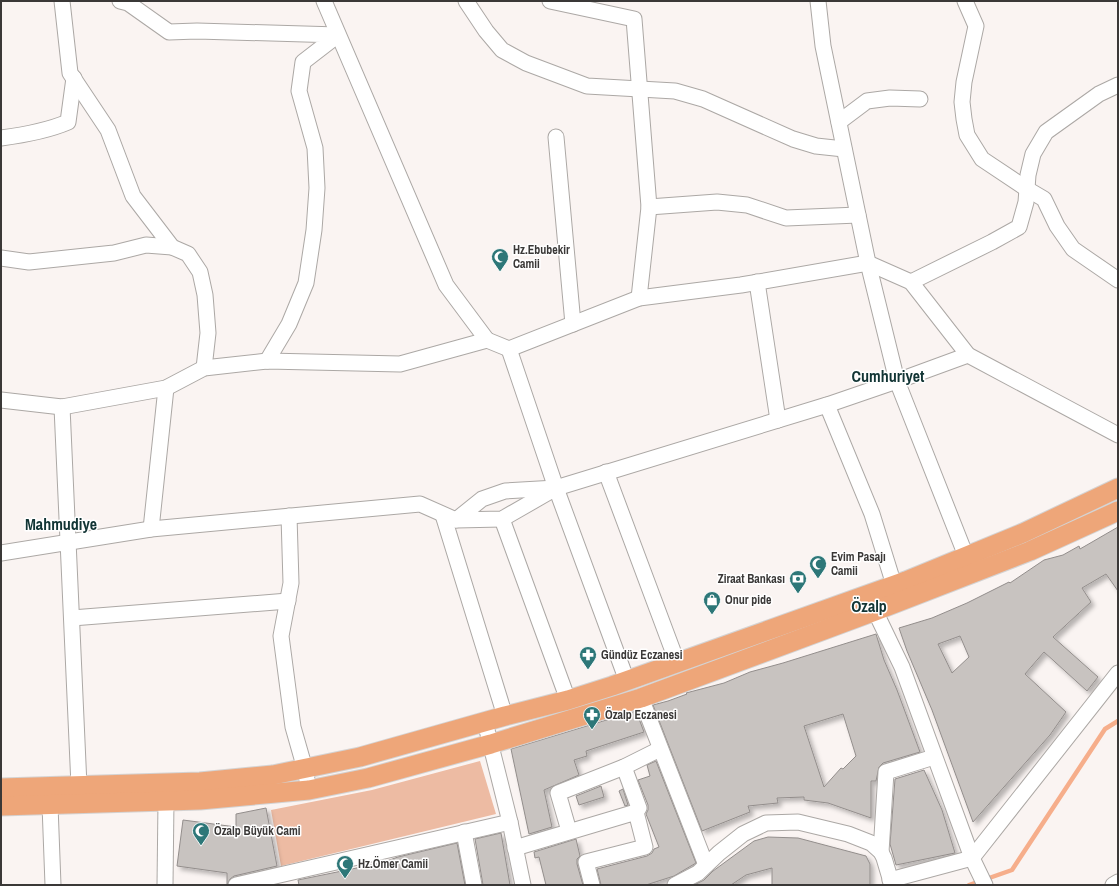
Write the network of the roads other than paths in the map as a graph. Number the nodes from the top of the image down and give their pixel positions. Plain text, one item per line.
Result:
1 (62, 1) edge
2 (120, 1) edge
3 (324, 1) edge
4 (466, 1) edge
5 (550, 1) edge
6 (818, 1) edge
7 (965, 1) edge
8 (338, 35) junction
9 (74, 78) junction
10 (1118, 85) edge
11 (639, 89) junction
12 (920, 98) dead end
13 (839, 122) junction
14 (556, 137) dead end
15 (1, 138) edge
16 (844, 149) junction
17 (1027, 189) junction
18 (649, 207) junction
19 (858, 216) junction
20 (172, 247) junction
21 (1, 258) edge
22 (868, 263) junction
23 (1118, 280) edge
24 (757, 282) junction
25 (911, 282) junction
26 (639, 298) junction
27 (573, 324) junction
28 (487, 340) junction
29 (509, 349) junction
30 (968, 355) junction
31 (267, 361) junction
32 (204, 368) junction
33 (897, 381) junction
34 (166, 388) junction
35 (1, 400) edge
36 (827, 405) junction
37 (62, 407) junction
38 (778, 420) junction
39 (1118, 435) edge
40 (606, 472) junction
41 (556, 488) junction
42 (1118, 488) edge
43 (1118, 511) edge
44 (289, 516) junction
45 (449, 518) junction
46 (502, 519) junction
47 (151, 529) junction
48 (69, 542) junction
49 (1, 554) edge
50 (966, 556) junction
51 (894, 585) junction
52 (288, 601) junction
53 (873, 602) junction
54 (72, 618) junction
55 (677, 662) junction
56 (1118, 672) edge
57 (627, 681) junction
58 (641, 698) junction
59 (568, 700) junction
60 (505, 716) junction
61 (485, 722) junction
62 (491, 744) junction
63 (660, 748) junction
64 (934, 757) junction
65 (624, 767) junction
66 (305, 769) junction
67 (80, 786) junction
68 (1, 788) edge
69 (309, 790) junction
70 (166, 801) junction
71 (50, 805) junction
72 (1, 806) edge
73 (636, 812) junction
74 (510, 822) junction
75 (569, 831) junction
76 (464, 832) junction
77 (515, 848) junction
78 (880, 852) junction
79 (972, 858) junction
80 (706, 865) junction
81 (1118, 882) edge
82 (891, 883) edge
83 (53, 885) edge
84 (165, 885) edge
85 (236, 885) edge
86 (474, 885) edge
87 (523, 885) edge
88 (592, 885) edge
89 (674, 885) edge
90 (985, 885) edge
91 (1113, 885) edge

1 - 9 street
2 - 8 street
3 - 8 street
4 - 11 street
5 - 11 street
6 - 13 street
7 - 17 street
8 - 28 street
8 - 31 street
9 - 15 street
9 - 20 street
10 - 17 street
11 - 16 street
11 - 18 street
12 - 13 street
13 - 16 street
14 - 27 street
16 - 19 street
17 - 23 street
17 - 25 street
18 - 19 street
18 - 26 street
19 - 22 street
20 - 21 street
20 - 32 street
22 - 24 street
22 - 25 street
22 - 33 street
24 - 26 street
24 - 38 street
25 - 30 street
26 - 27 street
27 - 29 street
28 - 29 street
28 - 31 street
29 - 41 street
30 - 33 street
30 - 39 street
31 - 32 street
32 - 34 street
33 - 36 street
33 - 50 street
34 - 37 street
34 - 47 street
35 - 37 street
36 - 38 street
36 - 51 street
37 - 48 street
38 - 40 street
40 - 41 street
40 - 55 street
41 - 45 street
41 - 46 street
41 - 57 street
42 - 50 main road
43 - 53 main road
44 - 45 street
44 - 47 street
44 - 52 street
45 - 46 street
45 - 60 street
46 - 59 street
47 - 48 street
48 - 49 street
48 - 54 street
50 - 51 main road
51 - 53 main road
52 - 54 street
52 - 66 street
53 - 55 main road
53 - 58 main road
53 - 64 street
54 - 67 street
55 - 57 main road
56 - 79 street
57 - 59 main road
58 - 62 main road
58 - 63 street
59 - 60 main road
60 - 61 main road
61 - 62 street
61 - 66 main road
62 - 69 main road
62 - 74 street
63 - 65 street
63 - 80 street
64 - 78 street
64 - 79 street
65 - 73 street
65 - 75 street
66 - 67 main road
66 - 69 street
67 - 68 main road
69 - 70 main road
70 - 71 main road
70 - 84 street
71 - 72 main road
71 - 83 street
73 - 75 street
73 - 88 street
74 - 76 street
74 - 77 street
75 - 77 street
76 - 85 street
76 - 86 street
77 - 87 street
78 - 80 street
78 - 82 street
79 - 82 street
79 - 90 street
80 - 89 street
81 - 91 street

